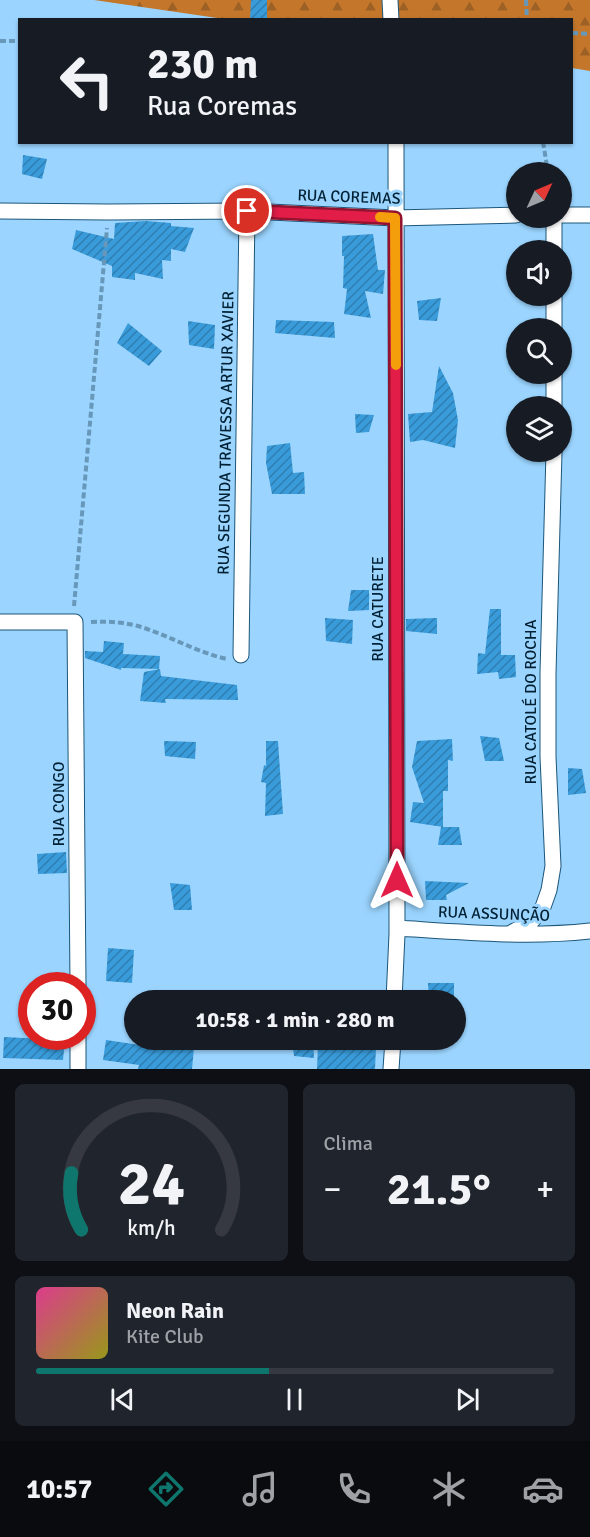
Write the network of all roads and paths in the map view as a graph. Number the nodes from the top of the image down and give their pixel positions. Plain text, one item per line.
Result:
1 (390, 0) edge
2 (526, 0) edge
3 (391, 18) edge
4 (527, 18) edge
5 (573, 33) edge
6 (590, 33) edge
7 (0, 41) edge
8 (18, 41) edge
9 (396, 144) edge
10 (543, 144) edge
11 (546, 162) edge
12 (0, 211) edge
13 (247, 211) junction
14 (108, 212) junction
15 (590, 214) edge
16 (506, 215) edge
17 (572, 215) edge
18 (395, 218) junction
19 (554, 462) edge
20 (0, 622) edge
21 (75, 622) junction
22 (241, 655) joint
23 (397, 928) junction
24 (590, 931) edge
25 (508, 934) junction
26 (78, 972) edge
27 (394, 990) edge
28 (78, 1050) edge
29 (393, 1050) edge
30 (78, 1069) edge
31 (392, 1069) edge

1 - 3 street
2 - 4 path
5 - 6 path
7 - 8 path
9 - 18 street, RUA CATURETE
10 - 11 path
12 - 14 street, RUA COREMAS
13 - 14 street, RUA COREMAS
13 - 18 street, RUA COREMAS
13 - 22 street, RUA SEGUNDA TRAVESSA ARTUR XAVIER
14 - 21 path
15 - 17 street
16 - 18 street, RUA COREMAS
18 - 23 street, RUA CATURETE
19 - 25 street, RUA CATOLÉ DO ROCHA
20 - 21 street
21 - 22 path
21 - 26 street, RUA CONGO
23 - 25 street, RUA ASSUNÇÃO
23 - 27 street, RUA CATURETE
24 - 25 street, RUA ASSUNÇÃO
28 - 30 street
29 - 31 street

